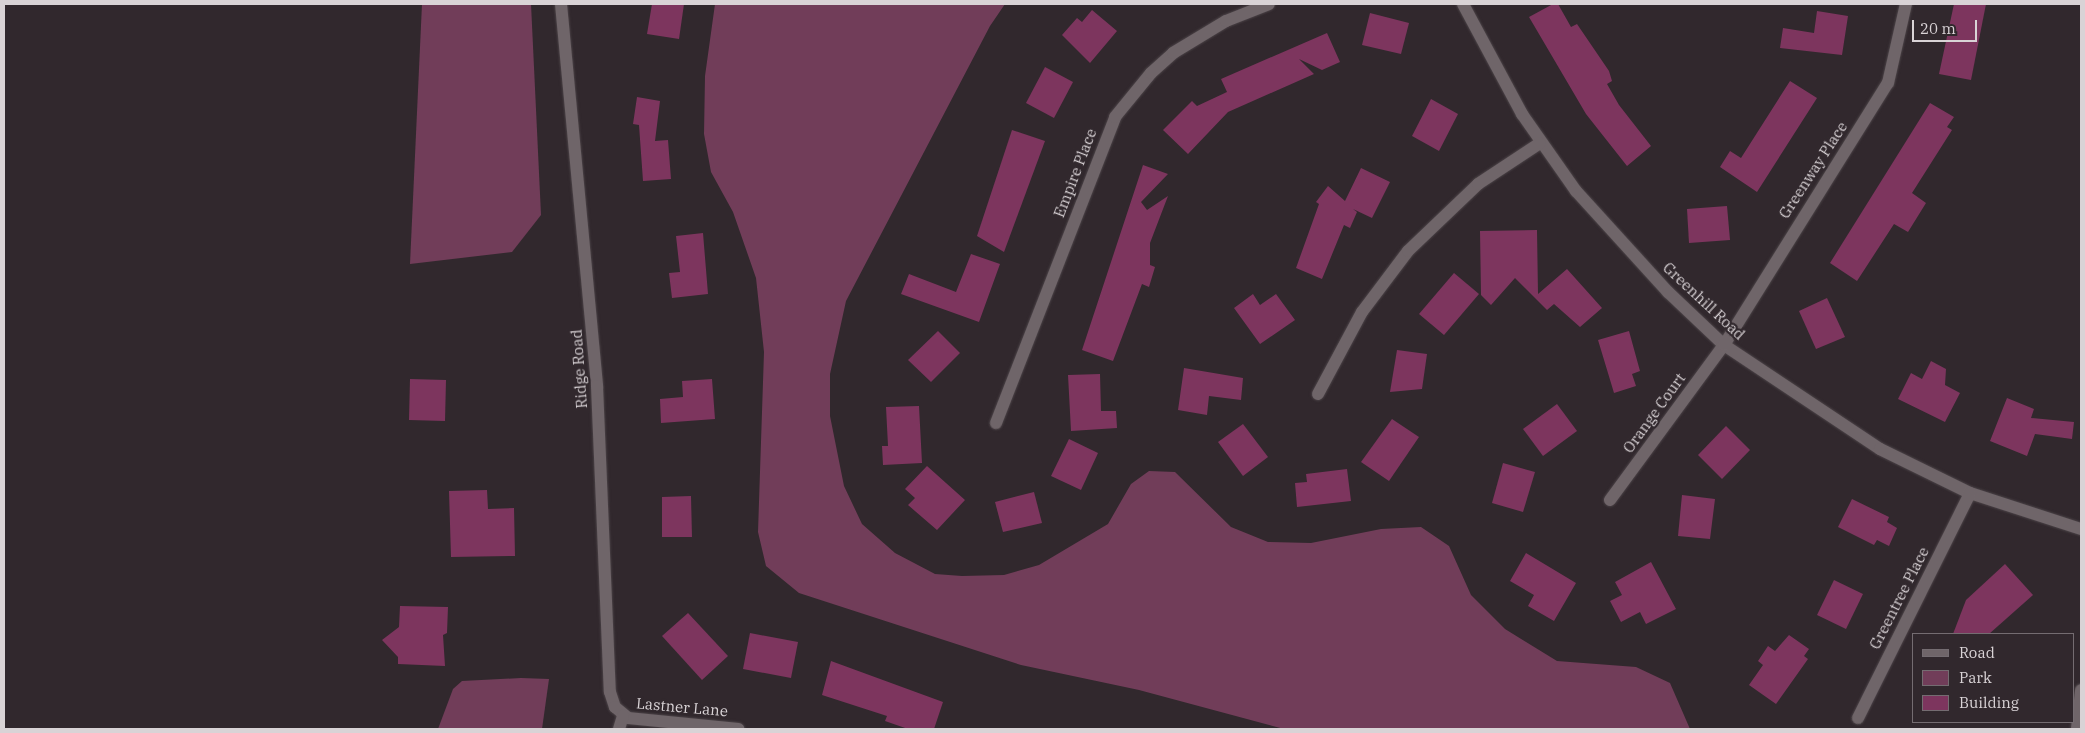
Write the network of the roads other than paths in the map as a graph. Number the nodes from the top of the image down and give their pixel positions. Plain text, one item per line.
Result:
1 (561, 4) edge
2 (1269, 4) edge
3 (1463, 4) edge
4 (1906, 4) edge
5 (1540, 143) junction
6 (1724, 345) junction
7 (1318, 394) dead end
8 (996, 423) dead end
9 (1970, 493) junction
10 (1610, 500) dead end
11 (2081, 529) edge
12 (2081, 690) edge
13 (623, 716) junction
14 (1858, 718) dead end
15 (619, 729) edge
16 (738, 729) edge
17 (2077, 729) edge

1 - 13 street, Ridge Road
2 - 8 street, Empire Place
3 - 5 street, Greenhill Road
4 - 6 street, Greenway Place
5 - 6 street, Greenhill Road
5 - 7 street
6 - 9 street, Greenhill Road
6 - 10 street, Orange Court
9 - 11 street, Greenhill Road
9 - 14 street, Greentree Place
12 - 17 street
13 - 15 street
13 - 16 street, Lastner Lane

